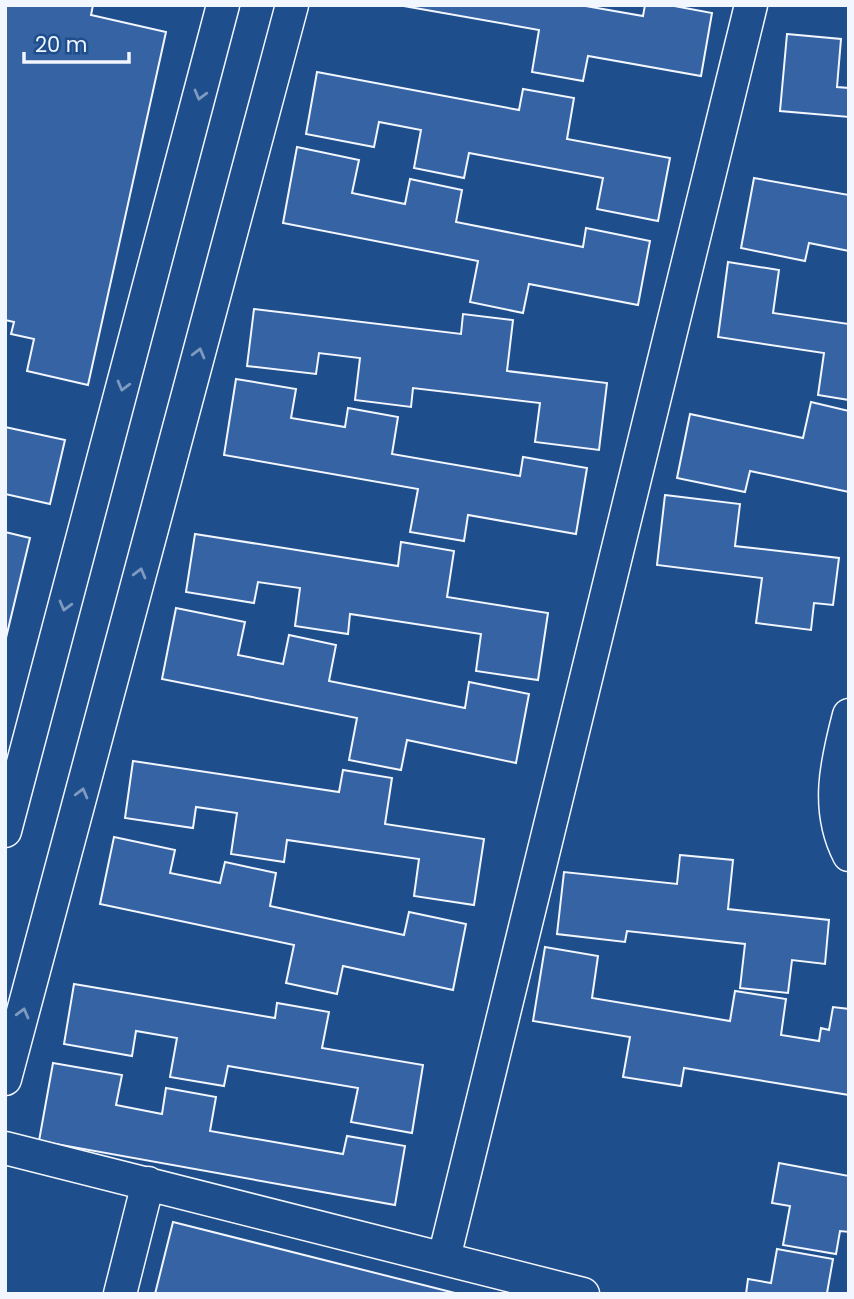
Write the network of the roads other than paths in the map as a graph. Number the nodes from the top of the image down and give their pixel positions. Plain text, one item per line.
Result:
1 (223, 5) edge
2 (292, 5) edge
3 (751, 5) edge
4 (849, 715) edge
5 (5, 831) edge
6 (849, 855) edge
7 (5, 1079) edge
8 (5, 1148) edge
9 (148, 1183) junction
10 (444, 1258) junction
11 (120, 1294) edge
12 (583, 1294) edge

1 -> 5 street
7 -> 2 street
3 - 10 street
4 - 6 street
8 - 9 street
9 - 10 street
9 - 11 street
10 - 12 street

